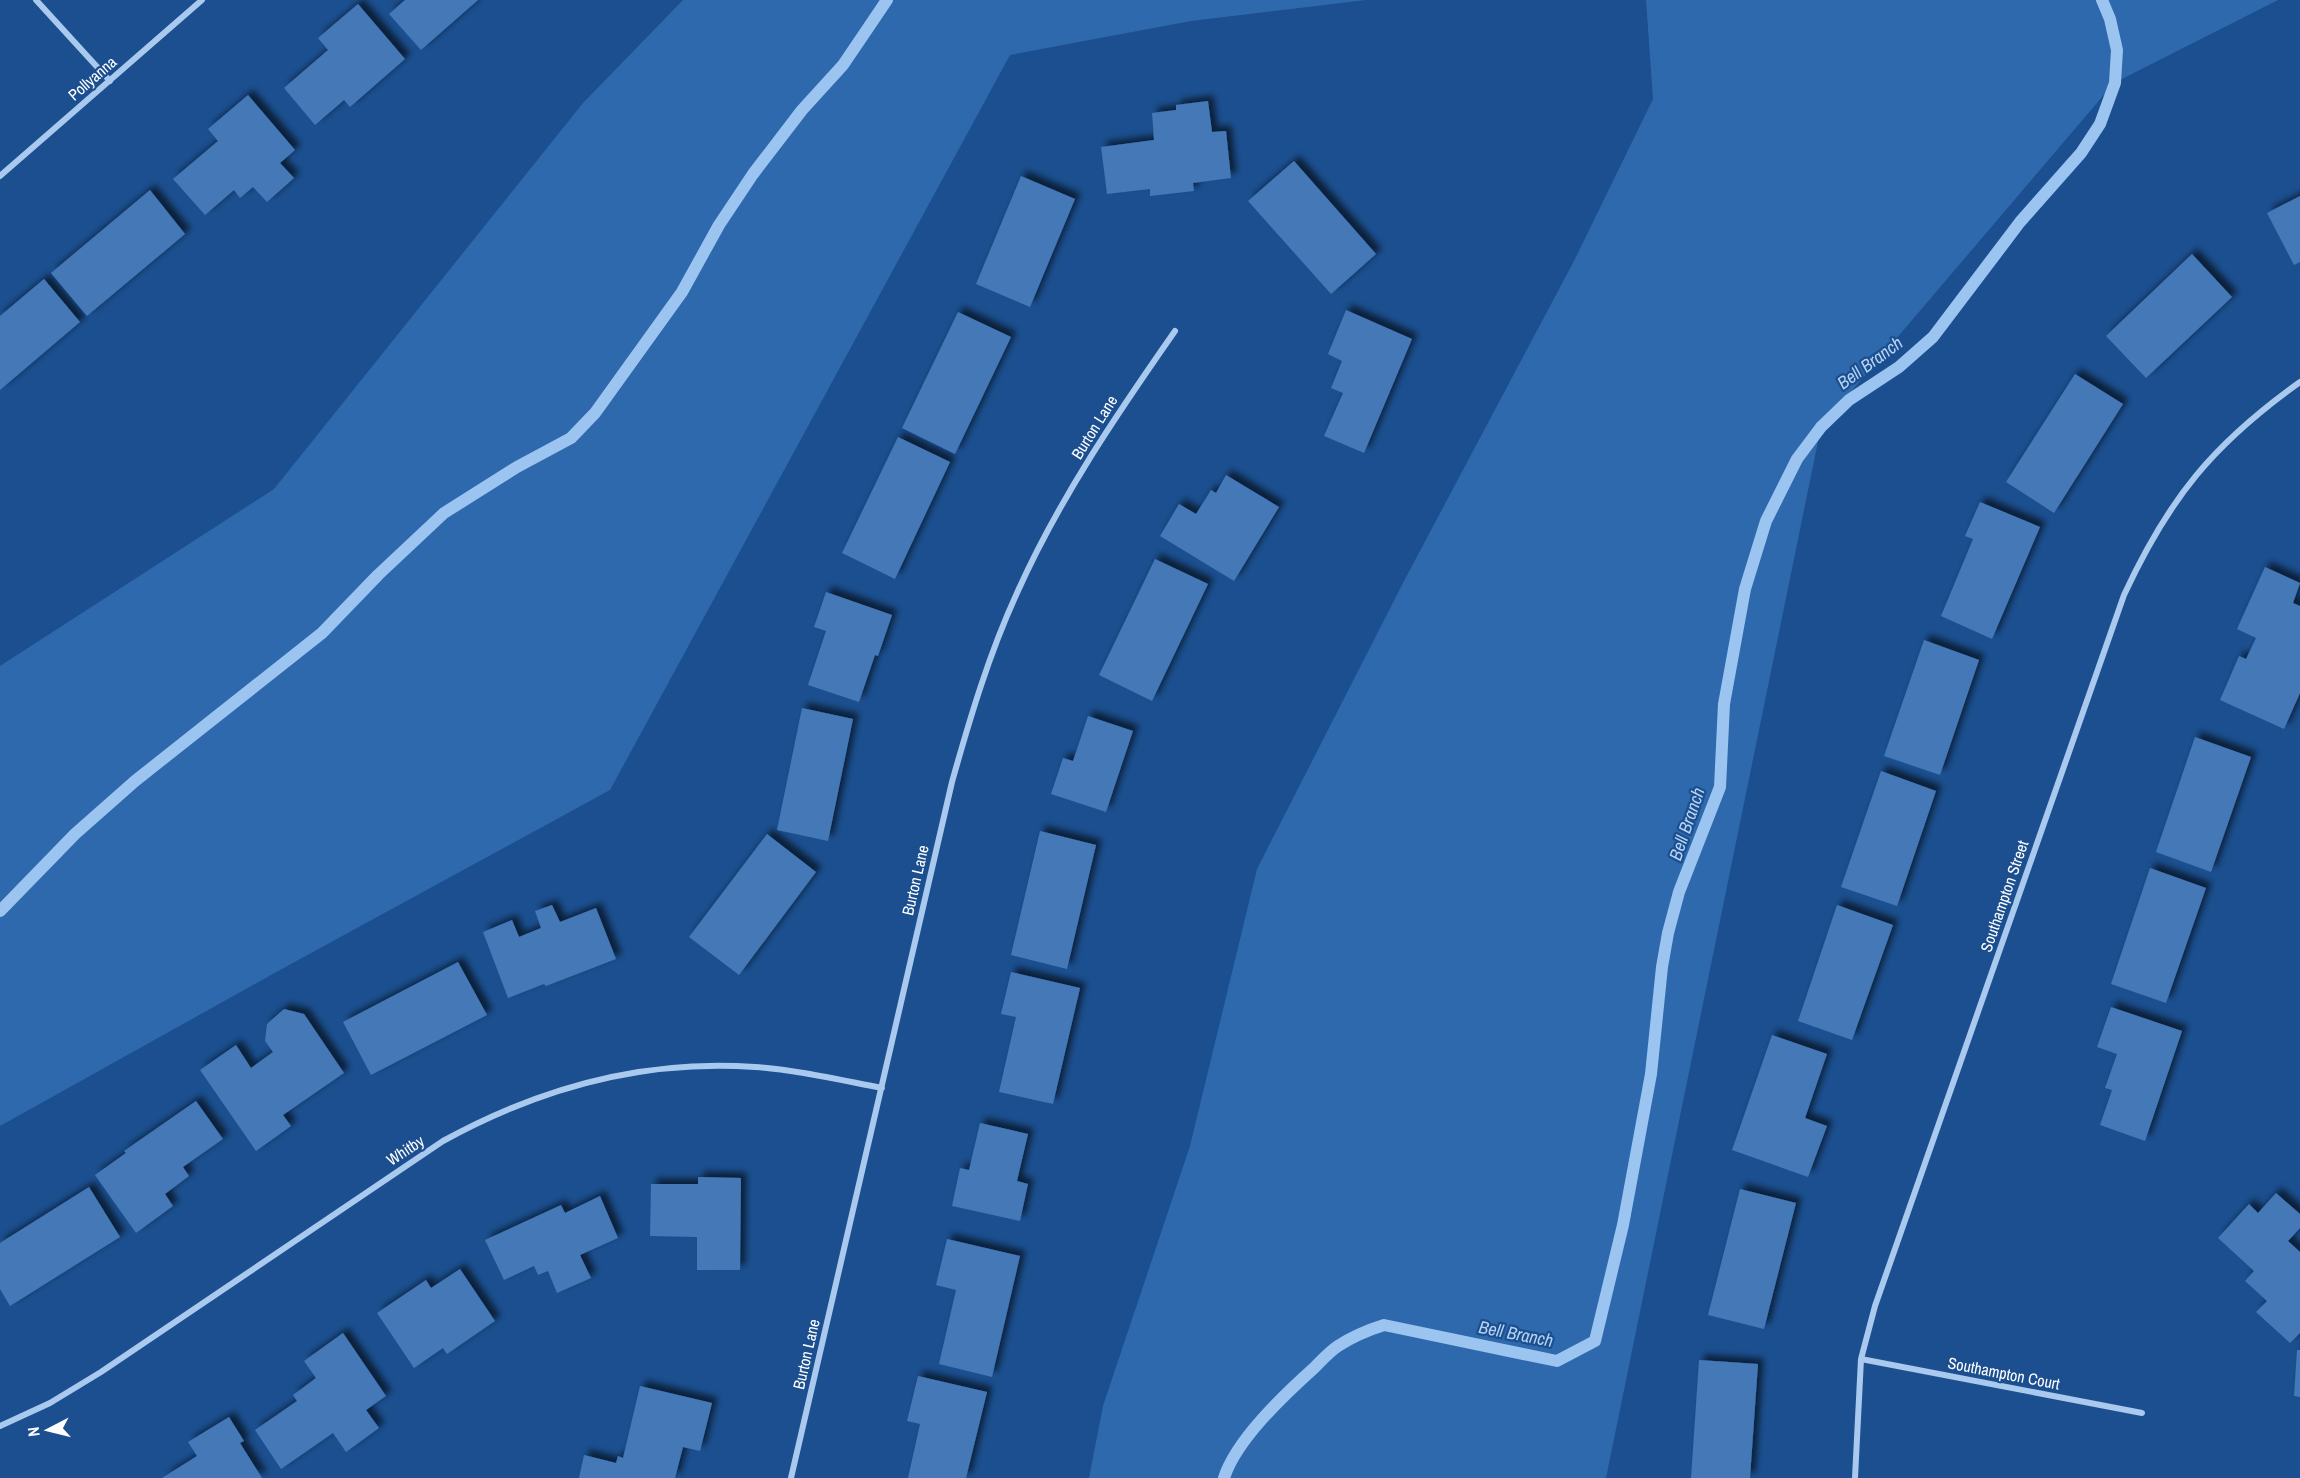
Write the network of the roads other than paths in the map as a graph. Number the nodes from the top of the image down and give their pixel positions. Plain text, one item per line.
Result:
1 (36, 0) edge
2 (202, 0) edge
3 (110, 81) junction
4 (0, 176) edge
5 (1175, 331) dead end
6 (2300, 382) edge
7 (882, 1088) junction
8 (1862, 1359) junction
9 (2142, 1413) dead end
10 (0, 1426) edge
11 (792, 1478) edge
12 (1855, 1478) edge

1 - 3 street
2 - 3 street, Pollyanna
3 - 4 street, Pollyanna
5 - 7 street, Burton Lane
6 - 8 street, Southampton Street
7 - 10 street, Whitby
7 - 11 street, Burton Lane
8 - 9 street, Southampton Court
8 - 12 street, Southampton Street

